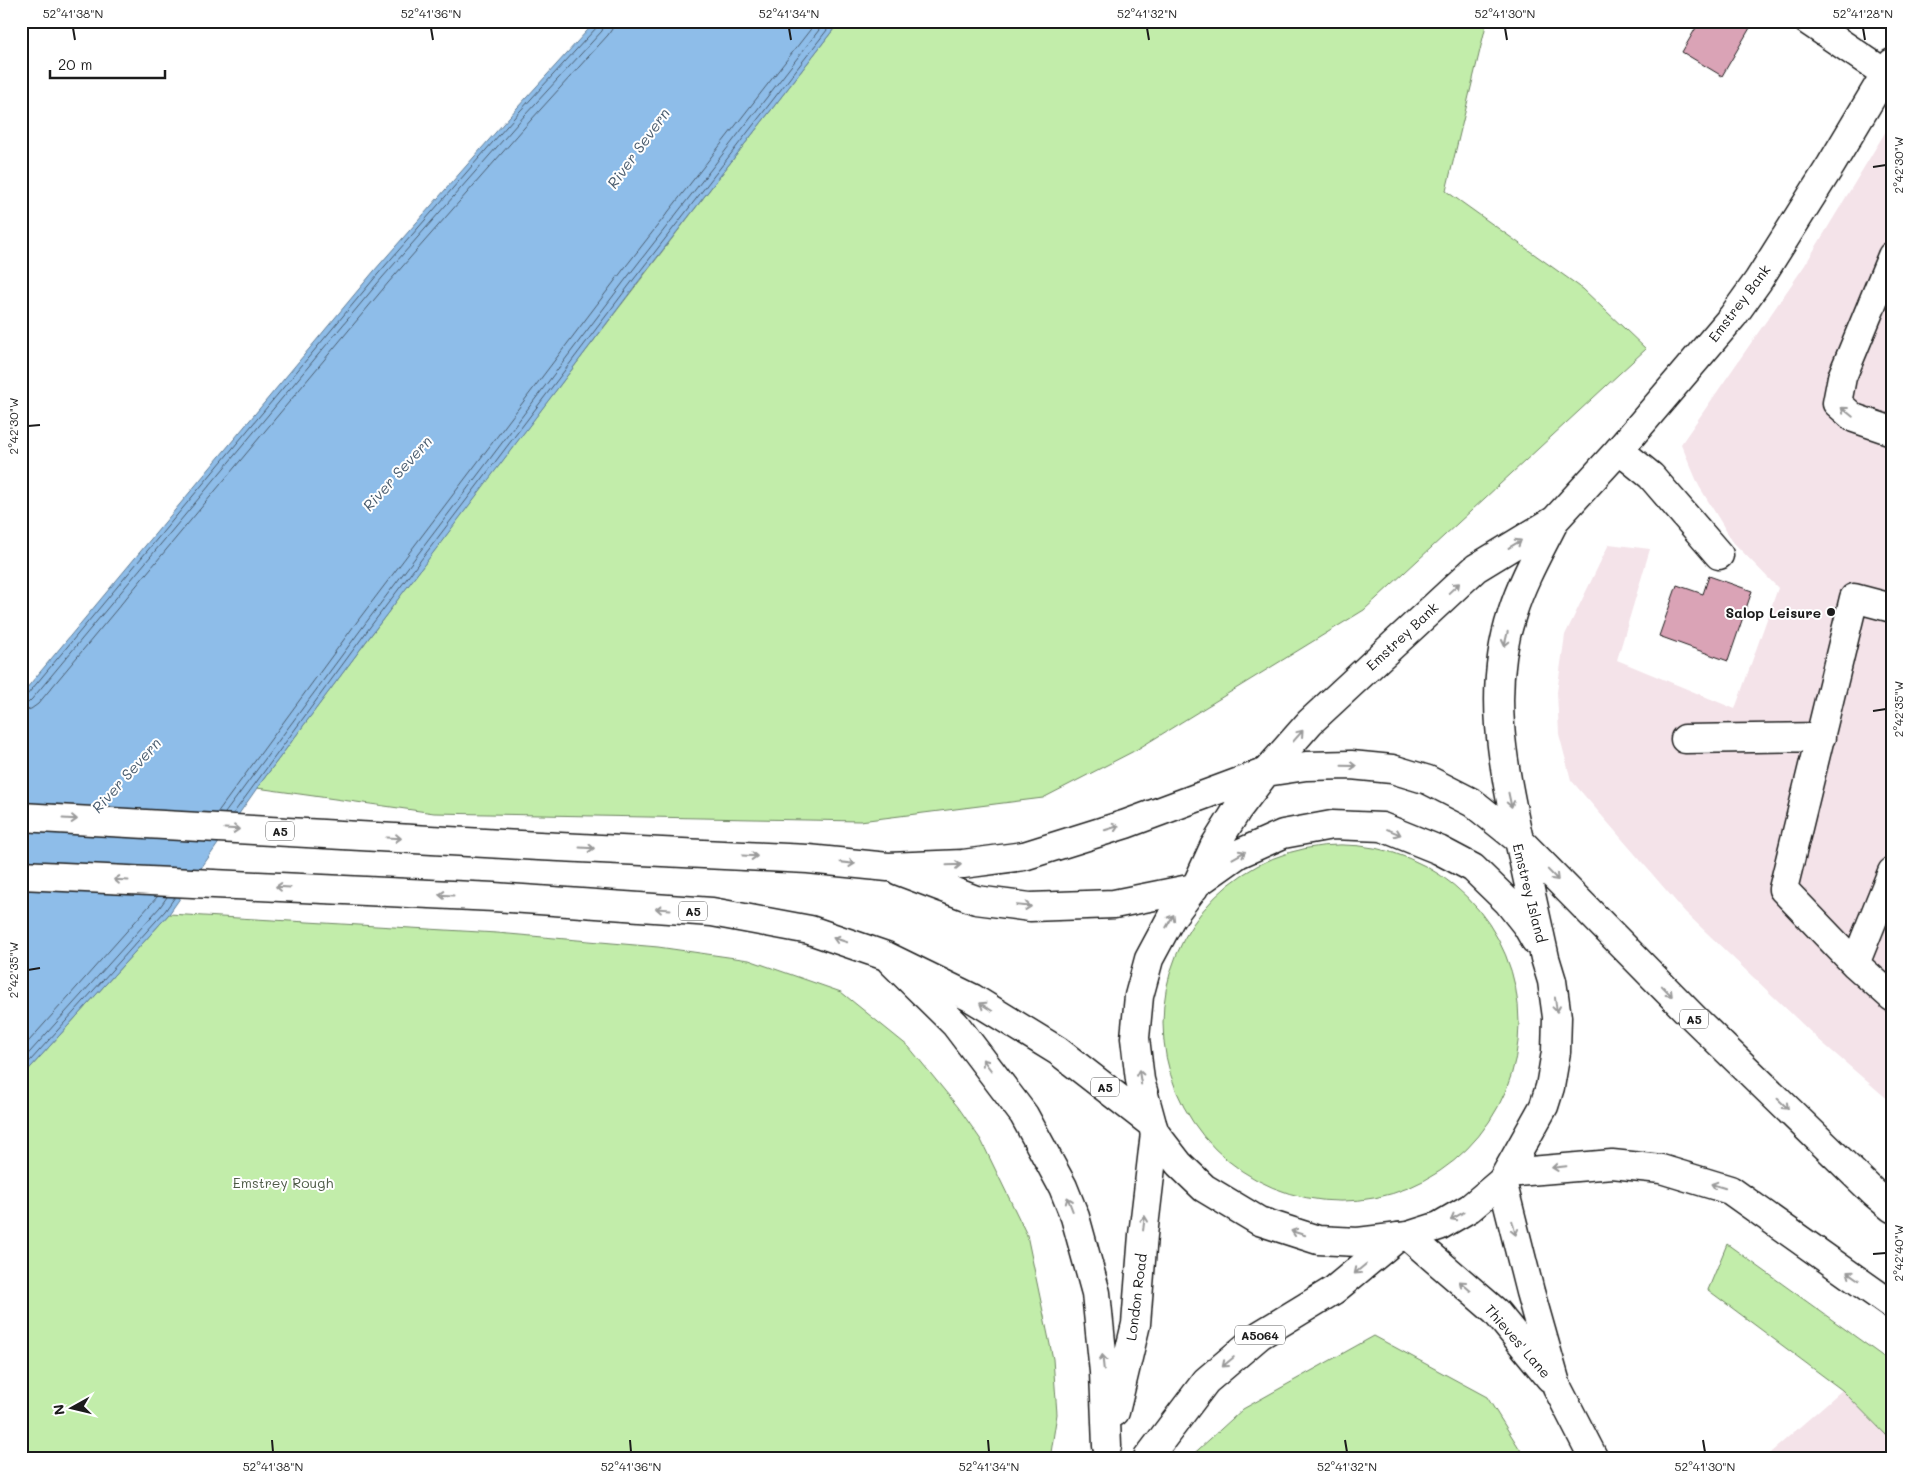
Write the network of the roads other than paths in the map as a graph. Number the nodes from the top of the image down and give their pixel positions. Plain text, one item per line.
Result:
1 (1808, 21) edge
2 (1889, 68) edge
3 (1892, 256) edge
4 (1892, 431) edge
5 (1619, 450) junction
6 (1555, 520) junction
7 (1719, 555) dead end
8 (1892, 608) edge
9 (1821, 737) junction
10 (1685, 739) dead end
11 (1266, 772) junction
12 (21, 816) edge
13 (1519, 840) junction
14 (888, 868) junction
15 (1892, 872) edge
16 (21, 875) edge
17 (1196, 885) junction
18 (886, 956) junction
19 (1545, 958) junction
20 (1855, 964) junction
21 (1892, 997) edge
22 (1154, 1128) junction
23 (1504, 1177) junction
24 (1892, 1208) edge
25 (1403, 1237) junction
26 (1892, 1305) edge
27 (1557, 1386) junction
28 (1106, 1452) edge
29 (1147, 1459) edge
30 (1594, 1459) edge

1 - 2 main road
2 - 5 main road, Emstrey Bank
4 -> 3 main road
5 - 6 main road, Emstrey Bank
5 - 7 main road
11 -> 6 main road, Emstrey Bank
6 -> 13 main road, Emstrey Bank
8 - 9 main road
9 - 10 main road
9 - 20 main road
11 -> 13 main road, Emstrey Island
14 -> 11 main road, A5
11 - 17 main road, Emstrey Island
12 -> 14 main road, A5
13 - 19 main road, Emstrey Island
13 -> 24 main road, A5
14 -> 17 main road
15 - 20 main road
18 -> 16 main road, A5
17 -> 19 main road, Emstrey Island
22 -> 17 main road, Emstrey Island
22 -> 18 main road, A5
28 -> 18 main road
19 -> 23 main road, Emstrey Island
20 - 21 main road
25 -> 22 main road, Emstrey Island
28 -> 22 main road, London Road
23 -> 25 main road, Emstrey Island
26 -> 23 main road
23 -> 27 main road, Thieves' Lane
27 -> 25 main road, Thieves' Lane
25 -> 29 main road, A5064
27 - 30 main road

